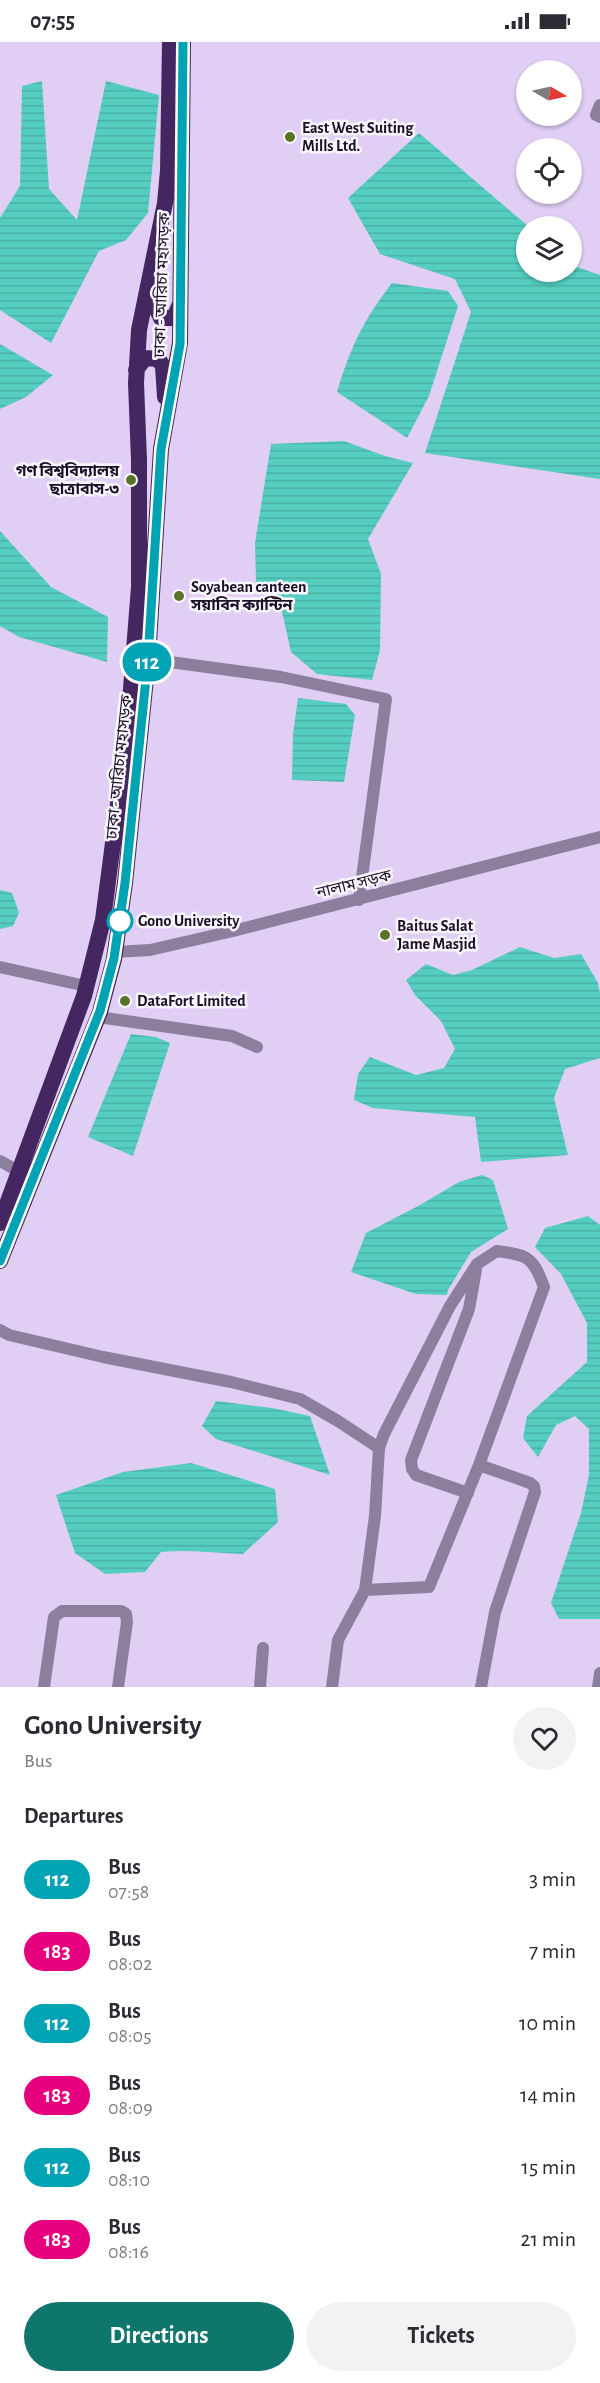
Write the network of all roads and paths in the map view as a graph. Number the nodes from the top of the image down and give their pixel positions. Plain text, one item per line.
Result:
1 (170, 42) edge
2 (183, 42) edge
3 (600, 105) edge
4 (600, 117) edge
5 (152, 260) junction
6 (181, 300) junction
7 (136, 370) junction
8 (165, 419) junction
9 (148, 659) junction
10 (600, 837) edge
11 (359, 900) junction
12 (115, 952) junction
13 (0, 967) edge
14 (87, 986) junction
15 (98, 1017) junction
16 (256, 1047) dead end
17 (0, 1161) edge
18 (20, 1172) junction
19 (0, 1222) edge
20 (0, 1261) edge
21 (477, 1264) junction
22 (0, 1330) edge
23 (379, 1448) junction
24 (478, 1465) junction
25 (468, 1493) junction
26 (364, 1590) junction
27 (263, 1647) dead end
28 (600, 1673) edge
29 (44, 1687) edge
30 (117, 1687) edge
31 (260, 1687) edge
32 (332, 1687) edge
33 (481, 1687) edge
34 (598, 1687) edge

1 - 5 highway
2 - 6 highway, ঢাকা - আরিচা মহাসড়ক
3 - 4 street
5 - 6 highway
5 - 7 highway
6 - 8 highway, ঢাকা - আরিচা মহাসড়ক
7 - 8 highway
7 - 14 highway
8 - 9 highway, ঢাকা - আরিচা মহাসড়ক
9 - 11 street
9 - 12 highway, ঢাকা - আরিচা মহাসড়ক
10 - 11 street, নালাম সড়ক
11 - 12 street, নালাম সড়ক
12 - 15 highway, ঢাকা - আরিচা মহাসড়ক
13 - 14 street
14 - 18 highway
15 - 16 street
15 - 20 highway, ঢাকা - আরিচা মহাসড়ক
17 - 18 street
18 - 19 highway
21 - 23 street
21 - 24 street
21 - 25 street
22 - 23 street
23 - 26 street
24 - 25 street
24 - 33 street
25 - 26 street
26 - 32 street
27 - 31 street
28 - 34 street
29 - 30 street

